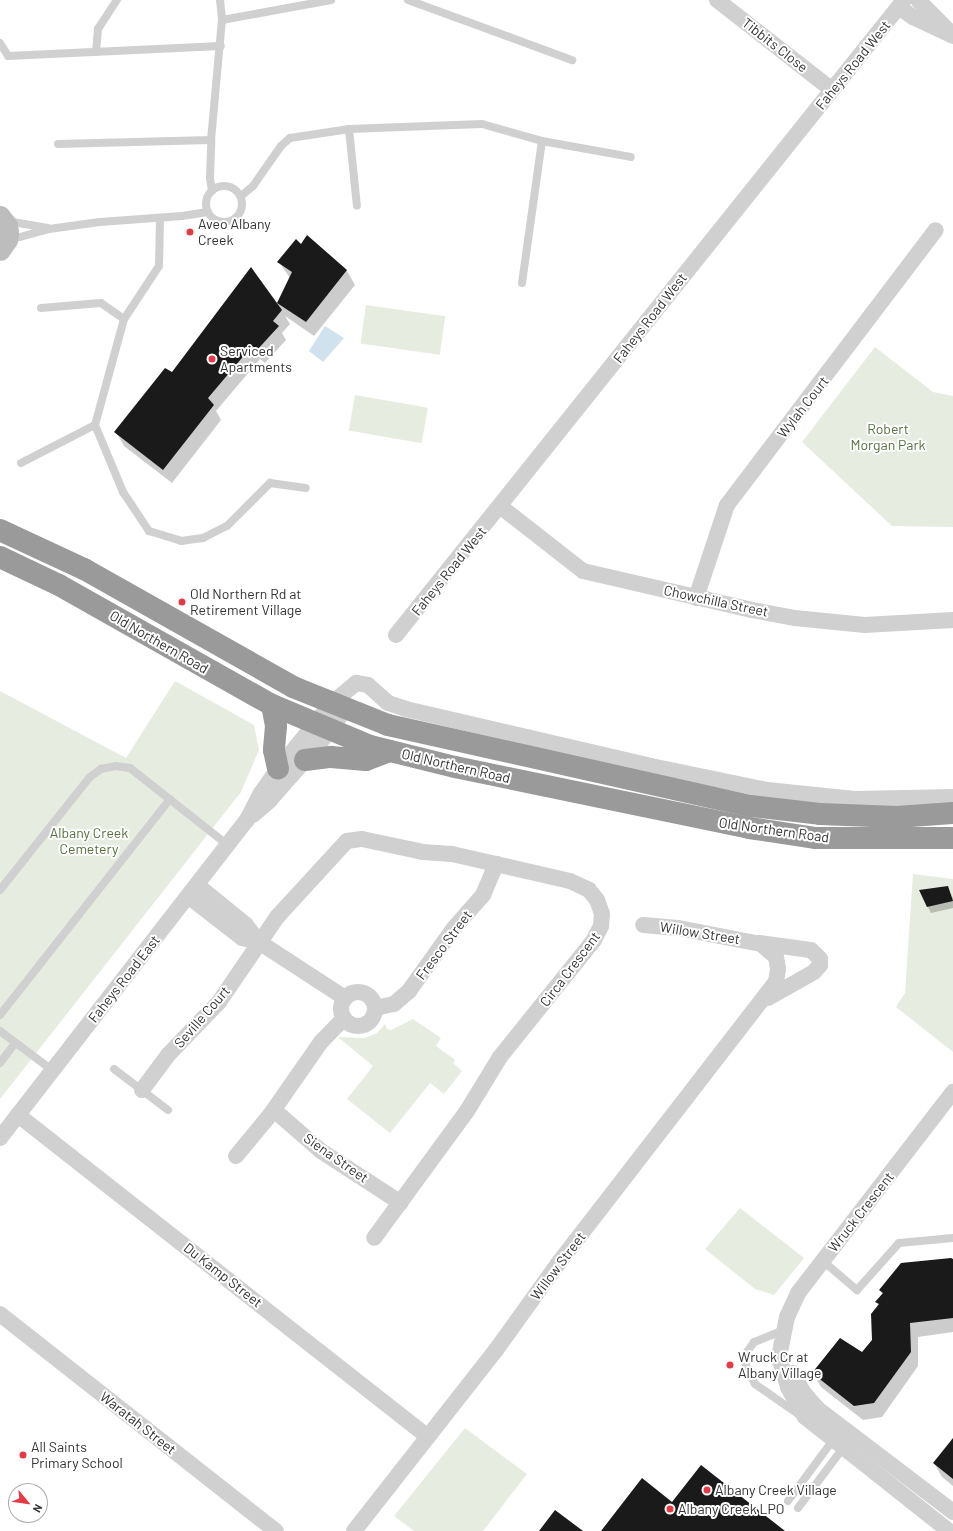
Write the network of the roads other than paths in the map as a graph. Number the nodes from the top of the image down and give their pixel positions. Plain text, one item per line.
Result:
1 (117, 0) edge
2 (220, 0) edge
3 (331, 0) edge
4 (408, 0) edge
5 (717, 0) edge
6 (918, 0) edge
7 (901, 3) edge
8 (222, 20) junction
9 (953, 35) edge
10 (0, 42) edge
11 (221, 46) junction
12 (96, 52) junction
13 (572, 60) dead end
14 (832, 90) junction
15 (349, 129) junction
16 (211, 140) junction
17 (542, 140) junction
18 (58, 144) dead end
19 (630, 158) dead end
20 (212, 191) junction
21 (241, 196) junction
22 (358, 206) dead end
23 (208, 212) junction
24 (160, 218) junction
25 (49, 229) junction
26 (936, 230) dead end
27 (2, 240) edge
28 (522, 283) dead end
29 (41, 308) dead end
30 (124, 319) junction
31 (95, 425) junction
32 (21, 463) dead end
33 (306, 488) dead end
34 (501, 507) junction
35 (0, 530) edge
36 (0, 557) edge
37 (696, 598) junction
38 (953, 620) edge
39 (396, 635) dead end
40 (272, 705) junction
41 (338, 707) junction
42 (322, 727) junction
43 (389, 751) junction
44 (304, 760) junction
45 (278, 769) junction
46 (953, 797) edge
47 (170, 799) junction
48 (953, 813) edge
49 (247, 820) junction
50 (953, 838) edge
51 (228, 845) junction
52 (496, 864) junction
53 (0, 890) edge
54 (192, 890) junction
55 (643, 926) dead end
56 (259, 942) junction
57 (758, 943) junction
58 (344, 998) junction
59 (763, 1002) junction
60 (376, 1008) junction
61 (0, 1015) edge
62 (344, 1018) junction
63 (0, 1031) edge
64 (16, 1043) junction
65 (0, 1063) edge
66 (114, 1069) dead end
67 (52, 1070) junction
68 (142, 1090) junction
69 (952, 1096) edge
70 (168, 1110) dead end
71 (274, 1110) junction
72 (18, 1115) junction
73 (0, 1138) edge
74 (236, 1156) dead end
75 (401, 1203) junction
76 (374, 1238) dead end
77 (953, 1238) edge
78 (823, 1261) junction
79 (0, 1314) edge
80 (784, 1330) junction
81 (812, 1423) junction
82 (428, 1437) junction
83 (843, 1438) junction
84 (899, 1471) junction
85 (912, 1481) junction
86 (895, 1489) junction
87 (788, 1501) dead end
88 (798, 1508) dead end
89 (953, 1512) edge
90 (276, 1531) edge
91 (354, 1531) edge
92 (949, 1531) edge

1 - 12 lane
2 - 8 lane
3 - 8 lane
4 - 13 lane
5 - 14 street, Tibbits Close
6 - 9 street
7 - 9 street
7 - 14 street, Faheys Road West
8 - 11 lane
10 - 12 lane
11 - 12 lane
11 - 16 lane
14 - 34 street, Faheys Road West
15 - 17 lane
15 - 21 lane
15 - 22 lane
16 - 18 lane
16 - 20 lane
17 - 19 lane
17 - 28 lane
20 - 21 lane
20 - 23 lane
21 - 23 lane
23 - 24 lane
24 - 25 lane
24 - 30 lane
25 - 27 lane
25 - 27 lane
26 - 37 street, Wylah Court
29 - 30 lane
30 - 31 lane
31 - 32 lane
31 - 33 lane
34 - 37 street, Chowchilla Street
34 - 39 street, Faheys Road West
35 - 41 highway, Old Northern Road
36 - 40 highway, Old Northern Road
37 - 38 street, Chowchilla Street
40 - 42 highway, Old Northern Road
40 - 45 highway
41 - 42 street, Faheys Road East
41 - 46 street
41 - 48 highway, Old Northern Road
42 - 43 highway, Old Northern Road
42 - 44 street, Faheys Road East
42 - 45 street, Faheys Road East
43 - 44 highway
43 - 50 highway, Old Northern Road
44 - 49 street, Faheys Road East
45 - 49 street, Faheys Road East
47 - 51 lane
47 - 53 lane
47 - 61 lane
49 - 51 street, Faheys Road East
51 - 54 street, Faheys Road East
52 - 56 street, Circa Crescent
52 - 60 street, Fresco Street
52 - 75 street, Circa Crescent
54 - 56 street
54 - 67 street, Faheys Road East
55 - 57 street, Willow Street
56 - 58 street
56 - 68 street, Seville Court
57 - 59 street, Willow Street
57 - 59 street, Willow Street
58 - 60 street
58 - 62 street
59 - 82 street, Willow Street
60 - 62 street
62 - 71 street
63 - 64 lane
64 - 65 lane
64 - 67 lane
66 - 68 lane
67 - 72 street, Faheys Road East
68 - 70 lane
69 - 78 street, Wruck Crescent
71 - 74 street
71 - 75 street, Siena Street
72 - 73 street, Faheys Road East
72 - 82 street, Du Kamp Street
75 - 76 street, Circa Crescent
77 - 78 lane
78 - 80 street, Wruck Crescent
79 - 90 street, Waratah Street
80 - 81 street, Wruck Crescent
80 - 81 lane
80 - 83 street, Wruck Crescent
81 - 83 street, Wruck Crescent
82 - 91 street, Willow Street
83 - 84 street, Wruck Crescent
83 - 86 street, Wruck Crescent
83 - 87 lane
83 - 88 lane
84 - 85 street, Wruck Crescent
84 - 86 street
85 - 86 street
85 - 89 street, Wruck Crescent
86 - 92 street, Wruck Crescent

